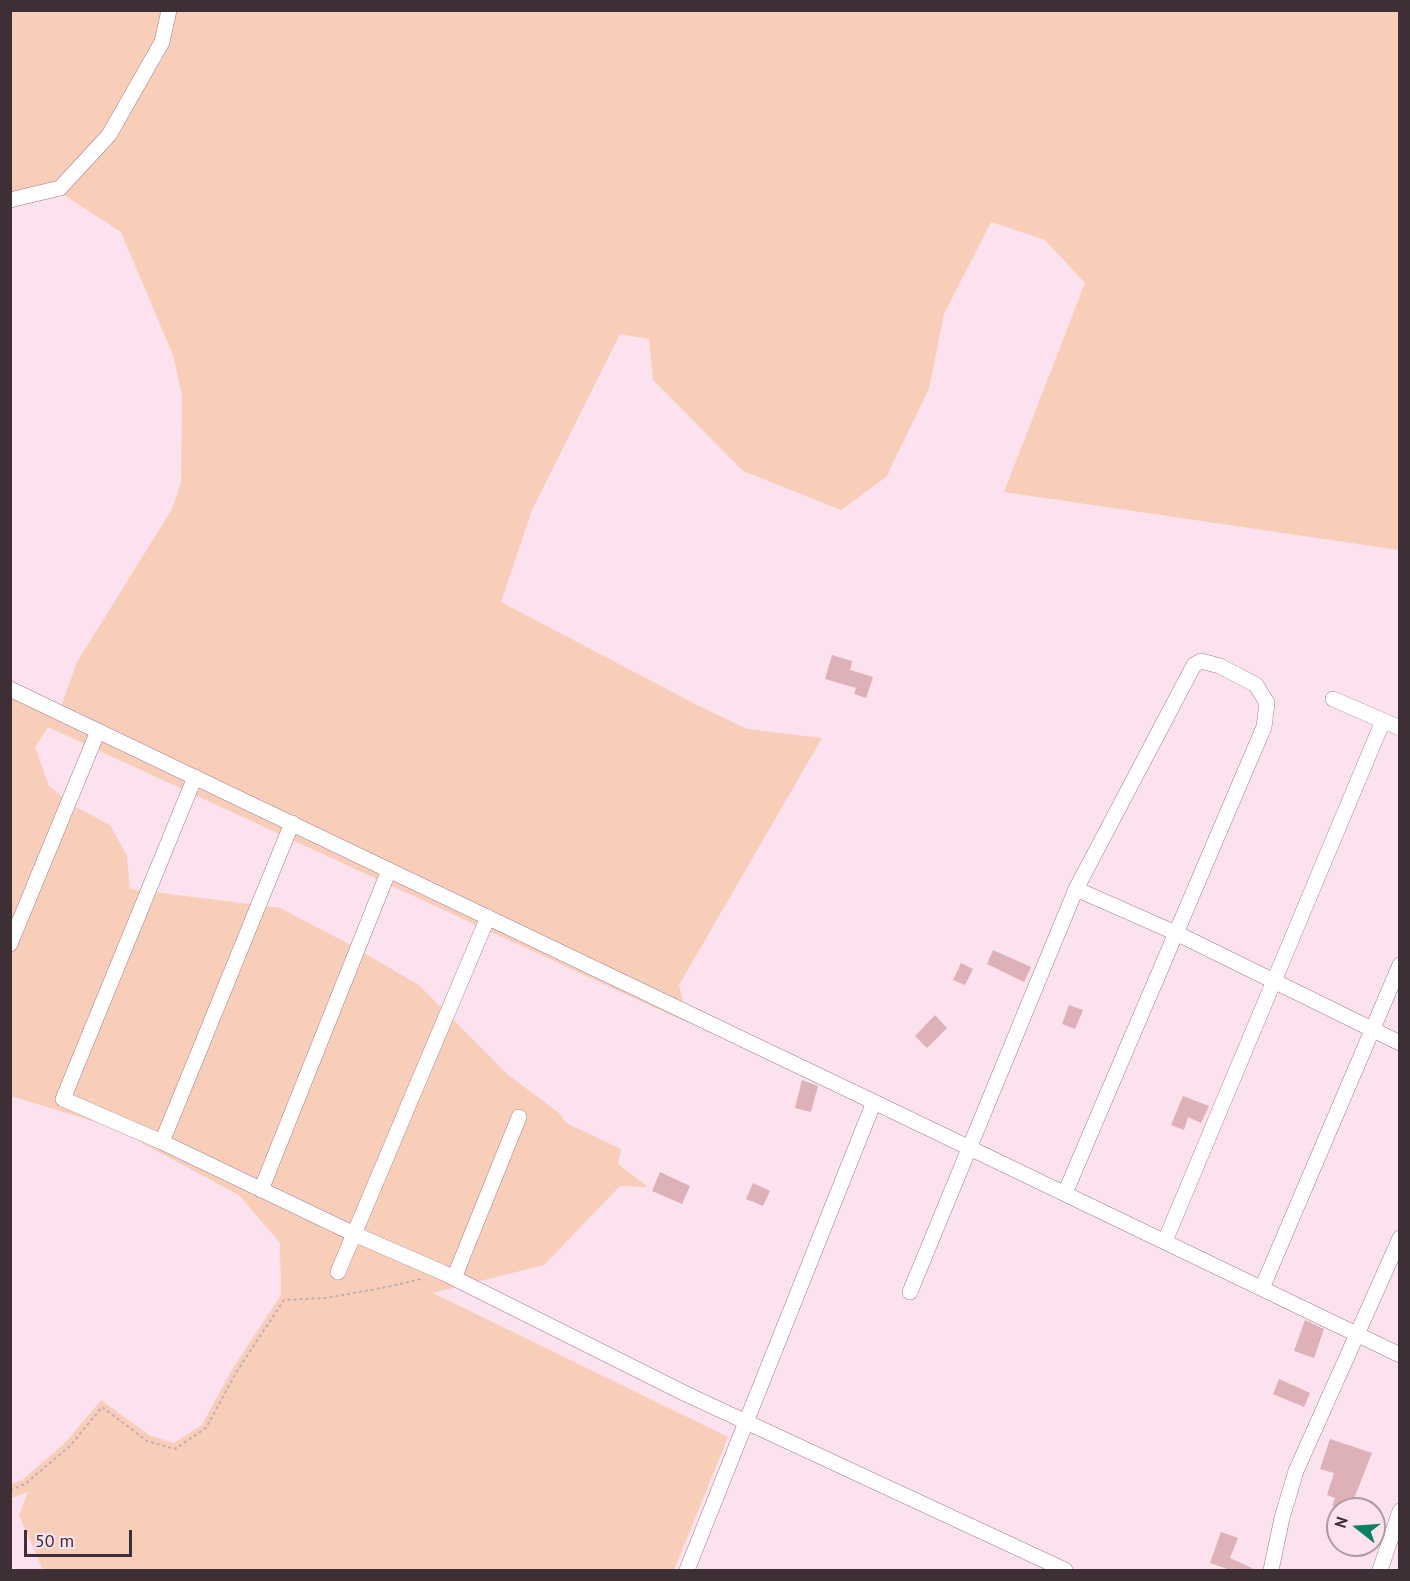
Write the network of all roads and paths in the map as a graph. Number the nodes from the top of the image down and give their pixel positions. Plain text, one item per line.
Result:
1 (169, 10) edge
2 (10, 201) edge
3 (10, 689) edge
4 (1333, 699) dead end
5 (1383, 721) junction
6 (1400, 728) edge
7 (98, 731) junction
8 (195, 777) junction
9 (292, 823) junction
10 (389, 870) junction
11 (1076, 889) junction
12 (488, 917) junction
13 (1176, 933) junction
14 (10, 944) edge
15 (1400, 965) edge
16 (1274, 981) junction
17 (1371, 1029) junction
18 (1400, 1043) edge
19 (874, 1102) junction
20 (519, 1117) dead end
21 (162, 1142) junction
22 (971, 1148) junction
23 (261, 1190) junction
24 (1065, 1193) junction
25 (354, 1234) junction
26 (1400, 1238) edge
27 (1165, 1241) junction
28 (338, 1272) dead end
29 (421, 1278) dead end
30 (454, 1278) junction
31 (1262, 1288) junction
32 (910, 1292) dead end
33 (1358, 1335) junction
34 (1400, 1354) edge
35 (747, 1421) junction
36 (10, 1490) edge
37 (1400, 1511) edge
38 (687, 1570) edge
39 (1065, 1570) edge
40 (1271, 1570) edge
41 (1380, 1570) edge

1 - 2 street
3 - 7 street
4 - 5 street
5 - 6 street
5 - 16 street
7 - 8 street
7 - 14 street
8 - 9 street
8 - 21 street
9 - 10 street
9 - 21 street
10 - 12 street
10 - 23 street
11 - 13 street
11 - 13 street
11 - 22 street
12 - 19 street
12 - 25 street
13 - 16 street
13 - 24 street
15 - 17 street
16 - 17 street
16 - 27 street
17 - 18 street
17 - 31 street
19 - 22 street
19 - 35 street
20 - 30 street
21 - 23 street
22 - 24 street
22 - 32 street
23 - 25 street
24 - 27 street
25 - 28 street
25 - 30 street
26 - 33 street
27 - 31 street
29 - 36 path
30 - 35 street
31 - 33 street
33 - 34 street
33 - 40 street
35 - 38 street
35 - 39 street
37 - 41 street

